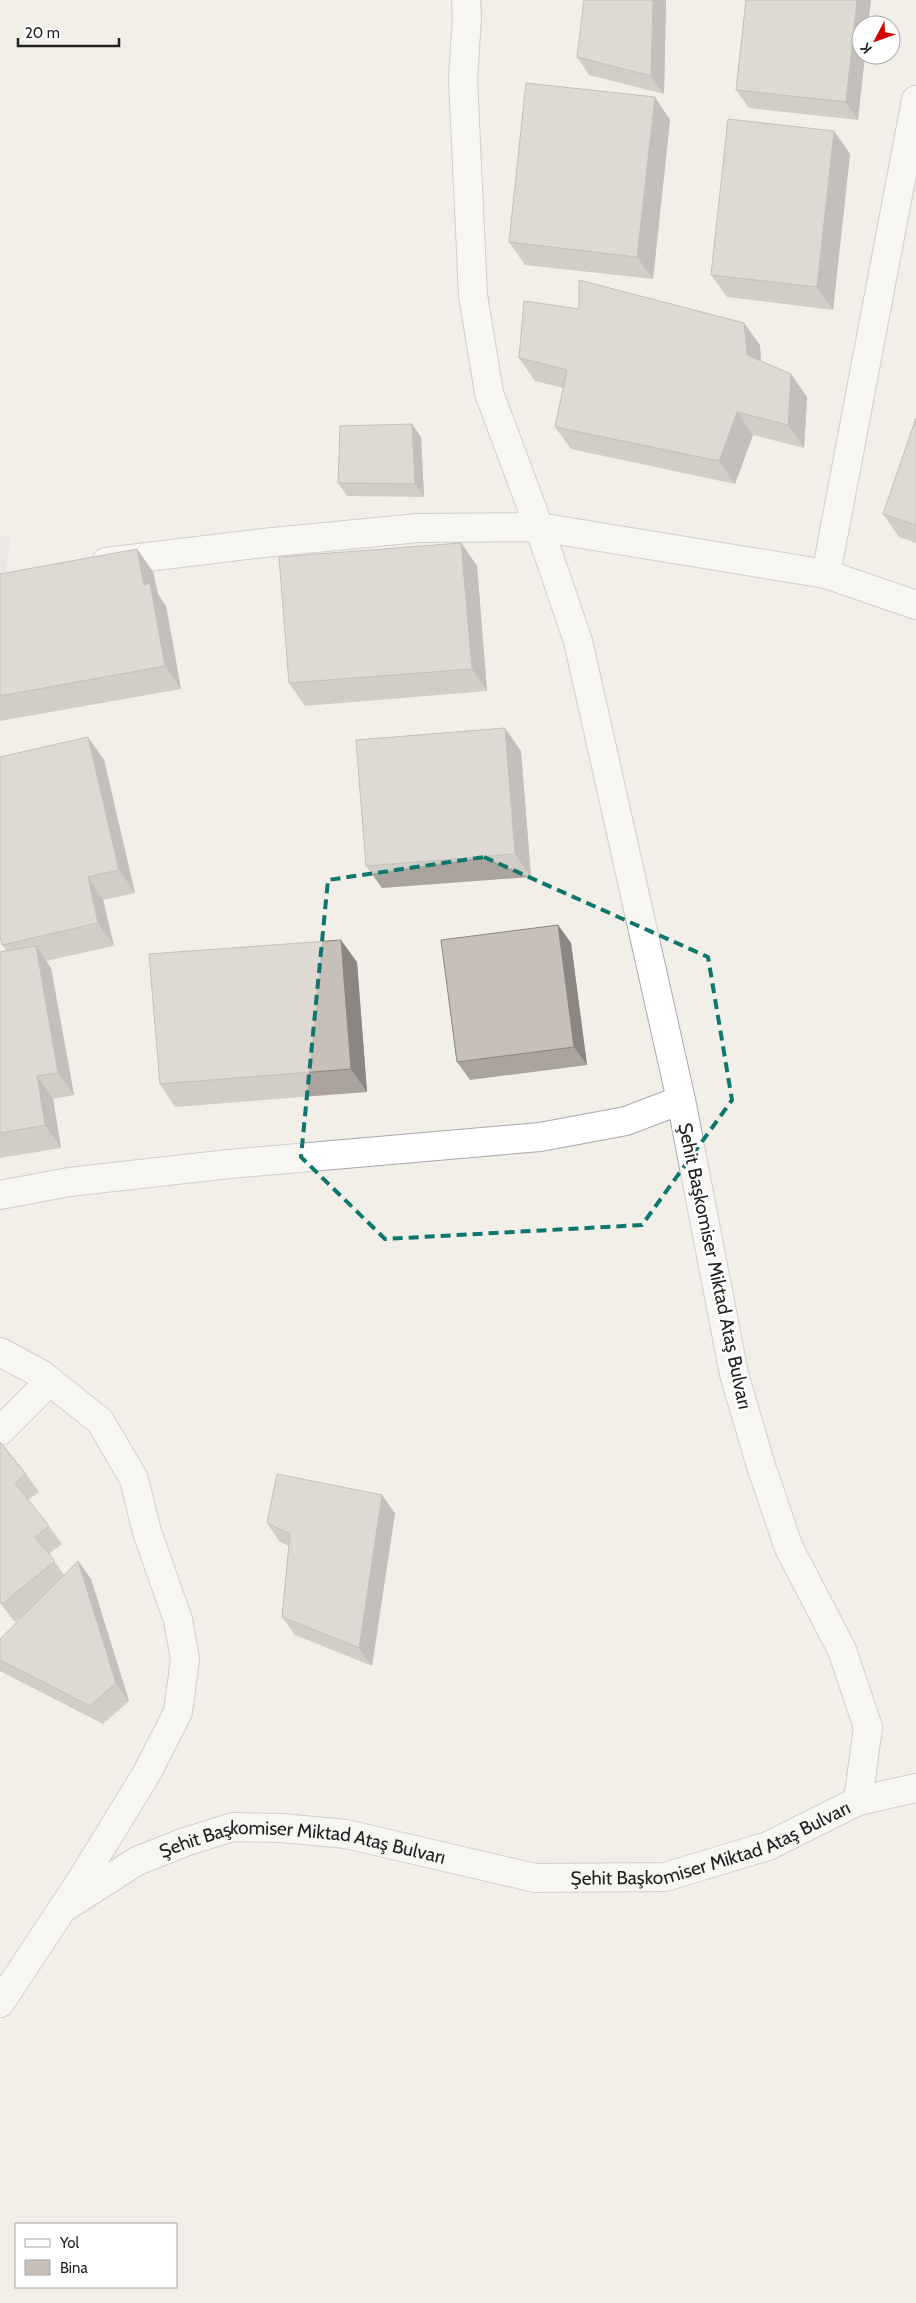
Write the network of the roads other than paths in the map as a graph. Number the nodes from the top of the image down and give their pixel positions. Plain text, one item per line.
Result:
1 (466, 0) edge
2 (916, 100) edge
3 (539, 527) junction
4 (82, 565) edge
5 (826, 574) junction
6 (916, 605) edge
7 (681, 1100) junction
8 (0, 1195) edge
9 (0, 1352) edge
10 (50, 1381) junction
11 (0, 1431) edge
12 (916, 1788) edge
13 (858, 1801) junction
14 (62, 1909) junction
15 (0, 2003) edge

1 - 3 street, Şehit Başkomiser Miktad Ataş Bulvarı
2 - 5 street
3 - 4 street
3 - 5 street
3 - 7 street, Şehit Başkomiser Miktad Ataş Bulvarı
5 - 6 street
7 - 8 street
7 - 13 street, Şehit Başkomiser Miktad Ataş Bulvarı
9 - 10 street
10 - 11 street
10 - 14 street
12 - 13 street
13 - 14 street, Şehit Başkomiser Miktad Ataş Bulvarı
14 - 15 street

